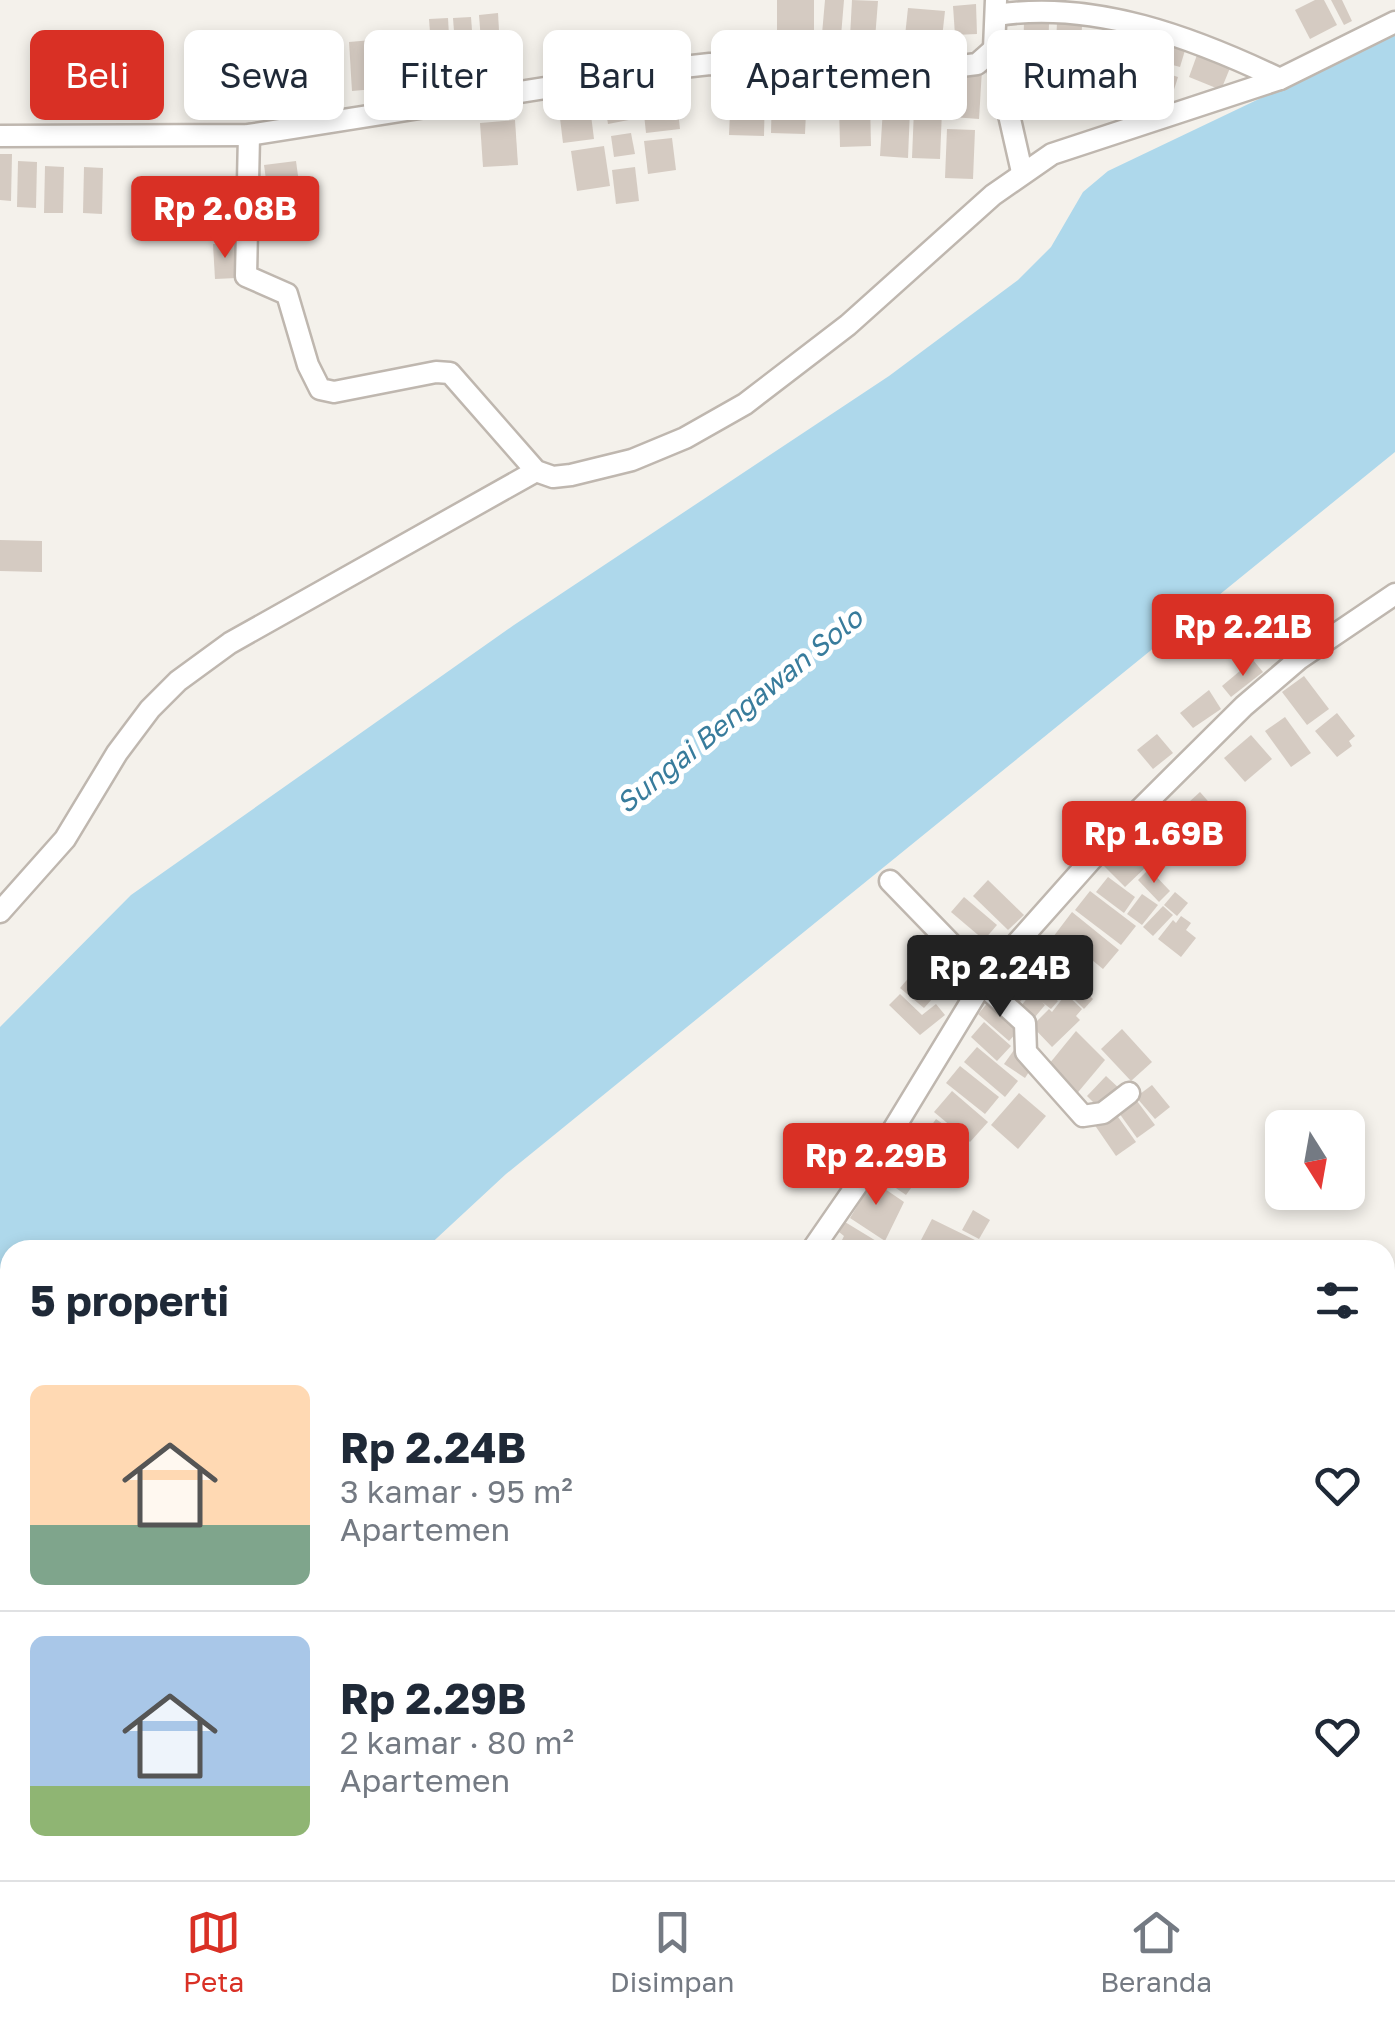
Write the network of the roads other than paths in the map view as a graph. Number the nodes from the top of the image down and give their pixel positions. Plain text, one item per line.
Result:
1 (997, 8) edge
2 (1395, 22) edge
3 (987, 55) edge
4 (1280, 79) junction
5 (1010, 120) edge
6 (249, 135) junction
7 (0, 136) edge
8 (1022, 172) junction
9 (536, 471) junction
10 (1395, 594) edge
11 (890, 881) dead end
12 (0, 912) edge
13 (983, 981) junction
14 (1129, 1093) dead end
15 (819, 1240) edge

1 - 4 street
2 - 4 street
3 - 6 street
4 - 8 street
5 - 8 street
6 - 7 street
6 - 9 street
8 - 9 street
9 - 12 street
10 - 13 street
11 - 13 street
13 - 14 street
13 - 15 street

